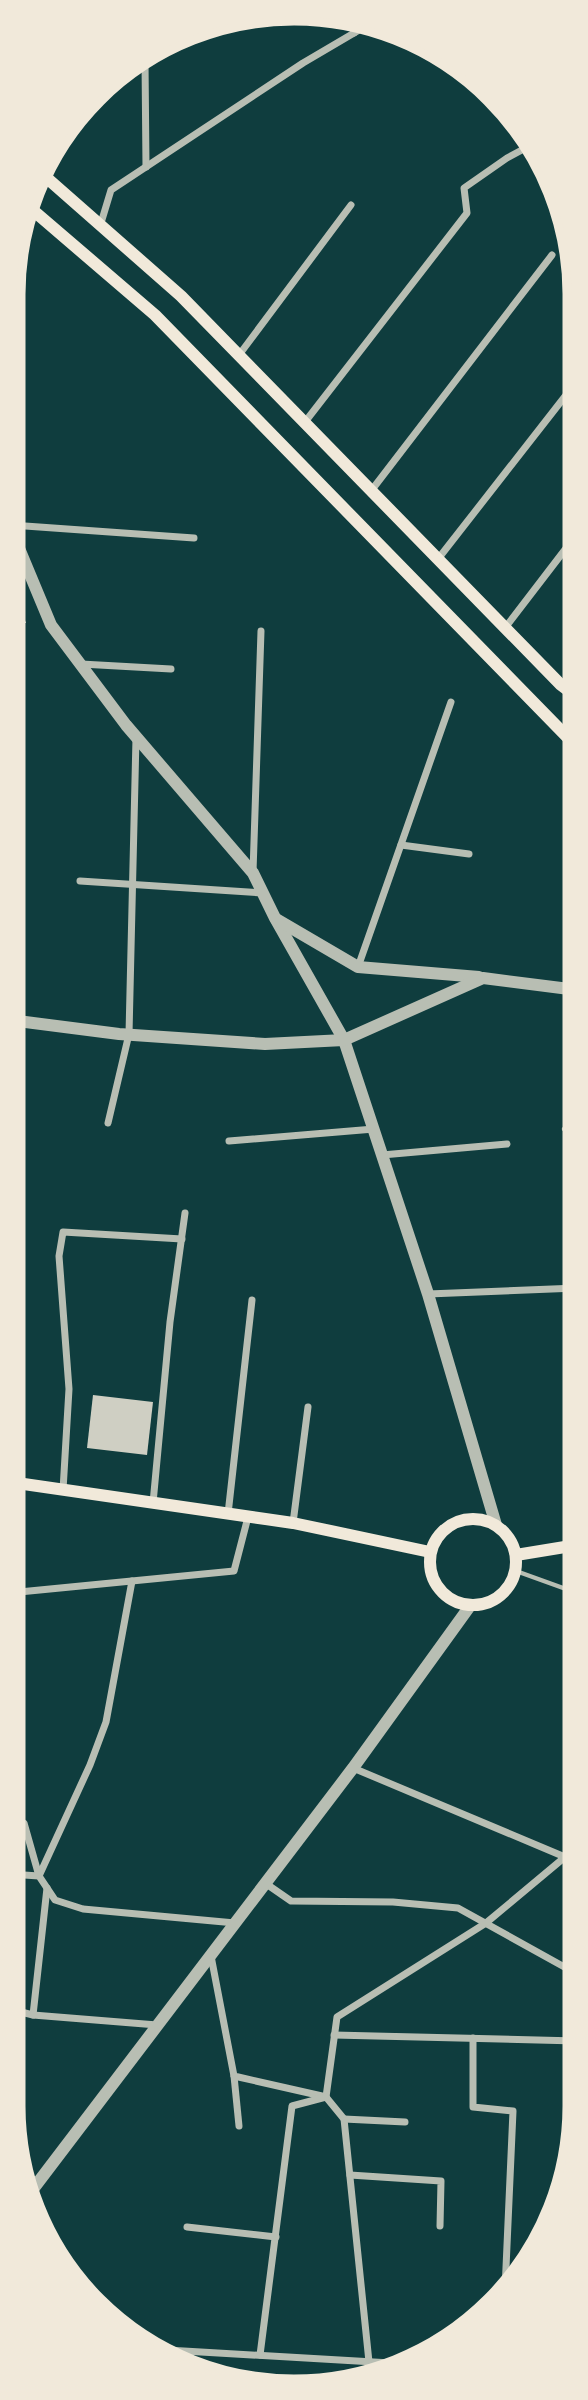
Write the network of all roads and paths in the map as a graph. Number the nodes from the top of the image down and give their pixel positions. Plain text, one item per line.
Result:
1 (353, 27) edge
2 (361, 29) edge
3 (354, 33) junction
4 (145, 65) edge
5 (525, 149) edge
6 (146, 167) junction
7 (47, 178) edge
8 (351, 205) dead end
9 (34, 210) edge
10 (101, 223) junction
11 (552, 255) dead end
12 (239, 355) junction
13 (567, 394) edge
14 (304, 422) junction
15 (371, 491) junction
16 (21, 528) edge
17 (194, 538) dead end
18 (567, 547) edge
19 (21, 552) edge
20 (438, 559) junction
21 (505, 628) junction
22 (261, 631) dead end
23 (80, 664) junction
24 (171, 669) dead end
25 (567, 689) edge
26 (451, 702) dead end
27 (136, 737) junction
28 (567, 737) edge
29 (401, 845) junction
30 (469, 854) dead end
31 (253, 873) junction
32 (80, 881) dead end
33 (132, 886) junction
34 (263, 893) junction
35 (275, 918) junction
36 (358, 967) junction
37 (483, 978) junction
38 (567, 989) edge
39 (21, 1021) edge
40 (129, 1034) junction
41 (344, 1040) junction
42 (108, 1122) dead end
43 (374, 1129) junction
44 (564, 1129) dead end
45 (567, 1129) edge
46 (229, 1141) dead end
47 (507, 1144) dead end
48 (382, 1155) junction
49 (185, 1213) dead end
50 (181, 1239) junction
51 (567, 1287) edge
52 (428, 1294) junction
53 (252, 1300) dead end
54 (308, 1407) dead end
55 (21, 1484) edge
56 (63, 1490) junction
57 (153, 1503) junction
58 (228, 1514) junction
59 (248, 1517) junction
60 (293, 1523) junction
61 (496, 1525) junction
62 (567, 1547) edge
63 (430, 1552) junction
64 (516, 1555) junction
65 (516, 1571) junction
66 (132, 1581) junction
67 (567, 1589) edge
68 (21, 1592) edge
69 (470, 1606) junction
70 (353, 1768) junction
71 (21, 1823) edge
72 (565, 1857) joint
73 (21, 1875) edge
74 (39, 1876) junction
75 (265, 1883) junction
76 (47, 1887) junction
77 (235, 1923) junction
78 (486, 1923) junction
79 (211, 1955) junction
80 (567, 1968) edge
81 (21, 2012) edge
82 (33, 2015) junction
83 (158, 2025) junction
84 (334, 2035) junction
85 (473, 2038) junction
86 (567, 2040) edge
87 (234, 2076) junction
88 (326, 2097) junction
89 (344, 2119) junction
90 (405, 2122) dead end
91 (239, 2126) dead end
92 (350, 2175) junction
93 (33, 2189) edge
94 (440, 2226) dead end
95 (187, 2227) dead end
96 (276, 2237) junction
97 (506, 2278) edge
98 (170, 2349) edge
99 (260, 2355) junction
100 (369, 2362) junction
101 (387, 2363) edge

1 - 3 street
2 - 3 street
3 - 6 street
4 - 6 street
5 - 14 street
6 - 10 street
7 - 10 main road
8 - 12 street
9 - 28 main road
10 - 12 main road
11 - 15 street
12 - 14 main road
13 - 20 street
14 - 15 main road
15 - 20 main road
16 - 17 street
18 - 21 street
19 - 23 street
20 - 21 main road
21 - 25 main road
22 - 31 street
23 - 24 street
23 - 27 street
26 - 29 street
27 - 31 street
27 - 33 street
29 - 30 street
29 - 36 street
31 - 34 street
32 - 33 street
33 - 34 street
33 - 40 street
34 - 35 street
35 - 36 street
35 - 41 street
36 - 37 street
37 - 38 street
37 - 41 street
39 - 40 street
40 - 41 street
40 - 42 street
41 - 43 street
43 - 46 street
43 - 48 street
44 - 45 lane
47 - 48 street
48 - 52 street
49 - 50 street
50 - 56 street
50 - 57 street
51 - 52 street
52 - 61 street
53 - 58 street
54 - 60 street
55 - 56 main road
56 - 57 main road
57 - 58 main road
58 - 59 main road
59 - 60 main road
59 - 66 street
60 - 63 main road
61 - 63 main road
61 - 64 main road
62 - 64 main road
63 - 69 main road
64 - 65 main road
65 - 67 lane
65 - 69 main road
66 - 68 street
66 - 74 street
69 - 70 street
70 - 72 street
70 - 75 street
71 - 74 street
72 - 78 street
73 - 74 street
74 - 76 street
75 - 77 street
75 - 78 street
76 - 77 street
76 - 82 street
77 - 79 street
78 - 80 street
78 - 84 street
79 - 83 street
79 - 87 street
81 - 82 street
82 - 83 street
83 - 93 street
84 - 85 street
84 - 88 street
85 - 86 street
85 - 97 street
87 - 88 street
87 - 91 street
88 - 89 street
88 - 96 street
89 - 90 street
89 - 92 street
92 - 94 street
92 - 100 street
95 - 96 street
96 - 99 street
98 - 99 street
99 - 100 street
100 - 101 street

